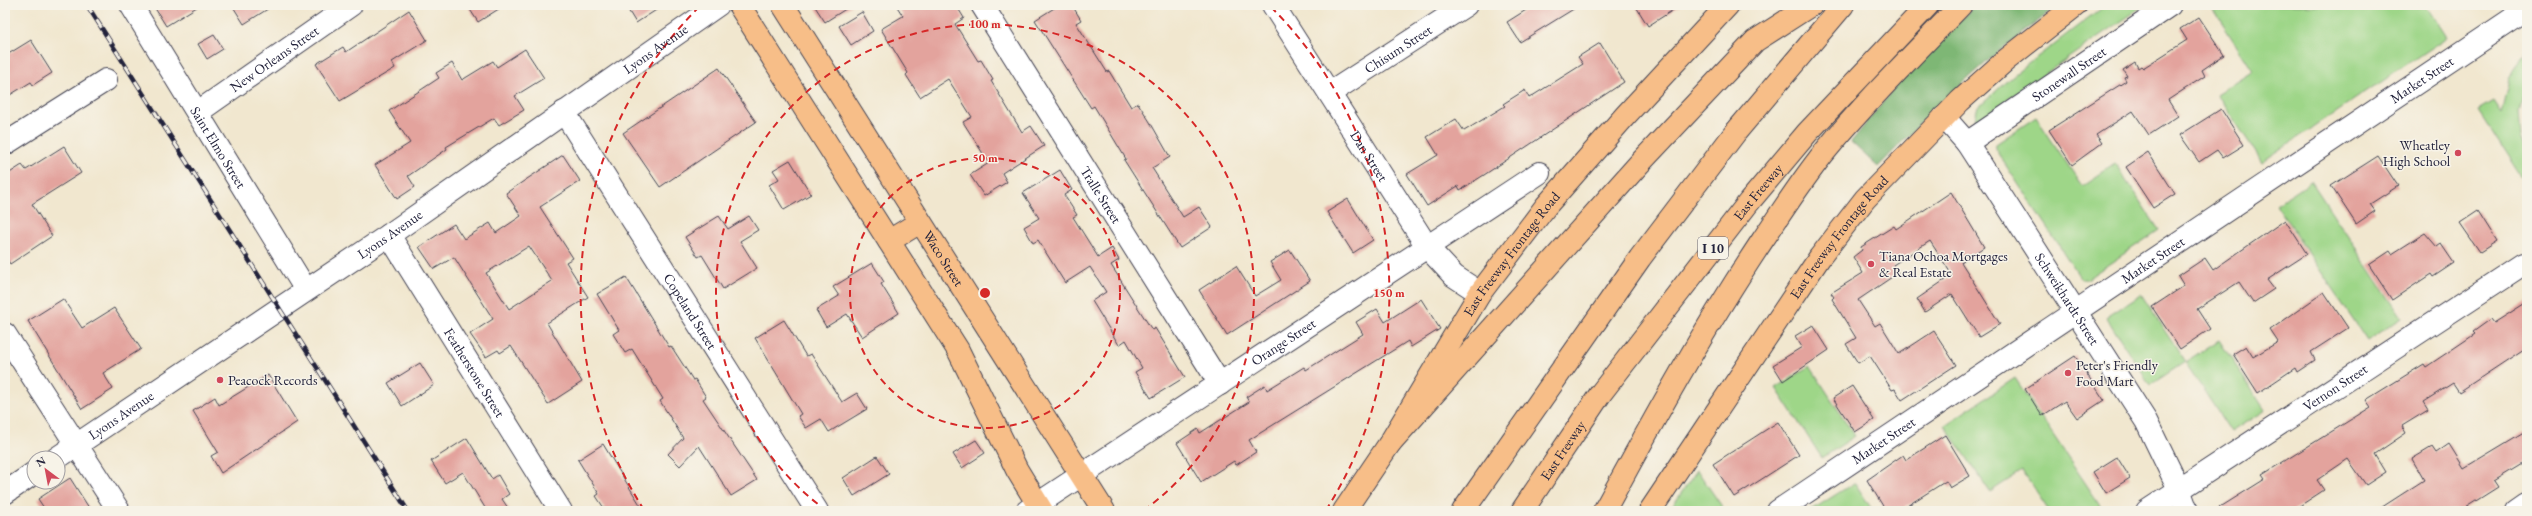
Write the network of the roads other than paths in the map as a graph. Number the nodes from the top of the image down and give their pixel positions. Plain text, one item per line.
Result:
1 (131, 5) edge
2 (351, 5) edge
3 (718, 5) edge
4 (739, 5) edge
5 (783, 5) edge
6 (982, 5) edge
7 (1273, 5) edge
8 (1466, 5) edge
9 (1728, 5) edge
10 (1811, 5) edge
11 (1843, 5) edge
12 (1928, 5) edge
13 (1961, 5) edge
14 (2076, 5) edge
15 (2170, 5) edge
16 (2527, 10) edge
17 (106, 80) dead end
18 (1330, 93) junction
19 (198, 112) junction
20 (564, 112) junction
21 (1944, 117) junction
22 (1967, 143) junction
23 (5, 144) edge
24 (1539, 173) dead end
25 (920, 222) junction
26 (389, 235) junction
27 (889, 241) junction
28 (1428, 248) junction
29 (2523, 264) dead end
30 (306, 290) junction
31 (1480, 293) junction
32 (2076, 312) junction
33 (5, 334) edge
34 (1220, 384) junction
35 (1390, 443) junction
36 (76, 445) junction
37 (66, 452) edge
38 (1081, 475) junction
39 (26, 479) edge
40 (2179, 489) junction
41 (5, 493) edge
42 (2527, 504) edge
43 (1036, 509) edge
44 (119, 511) edge
45 (561, 511) edge
46 (817, 511) edge
47 (1104, 511) edge
48 (1344, 511) edge
49 (1463, 511) edge
50 (1522, 511) edge
51 (1604, 511) edge
52 (1650, 511) edge
53 (1778, 511) edge
54 (2147, 511) edge
55 (2187, 511) edge
56 (2517, 511) edge

1 - 19 street, Saint Elmo Street
2 - 19 street, New Orleans Street
3 - 20 street, Lyons Avenue
4 - 27 main road
5 - 25 main road, Waco Street
6 - 34 street, Tralle Street
7 - 18 street, Dan Street
8 - 18 street, Chisum Street
9 - 31 main road, East Freeway Frontage Road
10 - 35 main road
11 - 49 main road
12 - 50 main road, East Freeway / I 10
13 - 51 main road
14 - 21 main road, East Freeway Frontage Road
15 - 22 street, Stonewall Street
16 - 32 street, Market Street
17 - 23 street
18 - 28 street, Dan Street
19 - 30 street, Saint Elmo Street
20 - 26 street, Lyons Avenue
20 - 46 street, Copeland Street
21 - 22 street, Schweikhardt Street
21 - 52 main road, East Freeway Frontage Road
22 - 32 street, Schweikhardt Street
24 - 28 street, Orange Street
25 - 27 main road
25 - 38 main road, Waco Street
26 - 30 street, Lyons Avenue
26 - 45 street, Featherstone Street
27 - 43 main road
28 - 31 street, Dan Street
28 - 34 street, Orange Street
29 - 40 street, Vernon Street
30 - 36 street, Lyons Avenue
31 - 35 main road, East Freeway Frontage Road
32 - 40 street, Schweikhardt Street
32 - 53 street, Market Street
33 - 36 street
34 - 38 street, Orange Street
35 - 48 main road, East Freeway Frontage Road
36 - 37 street, Lyons Avenue
36 - 44 street
38 - 43 street, Orange Street
38 - 47 main road, Waco Street
39 - 41 street
40 - 54 street, Vernon Street
40 - 55 street, Schweikhardt Street
42 - 56 street

